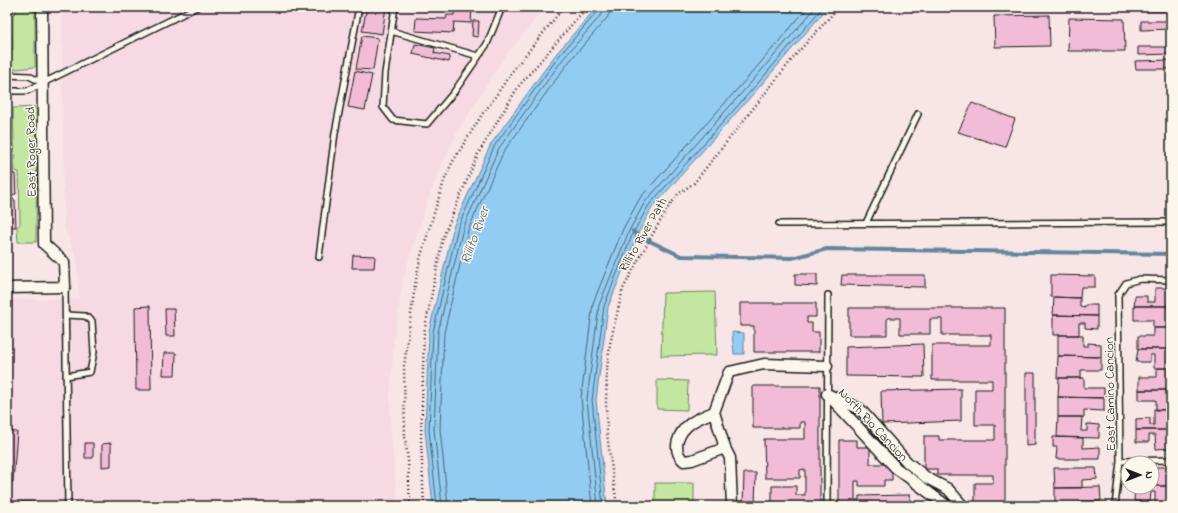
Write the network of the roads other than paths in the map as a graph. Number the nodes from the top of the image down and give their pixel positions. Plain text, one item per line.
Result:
1 (42, 7) edge
2 (197, 7) edge
3 (359, 7) edge
4 (395, 7) edge
5 (502, 7) edge
6 (391, 31) junction
7 (478, 56) junction
8 (7, 75) edge
9 (43, 83) junction
10 (7, 91) edge
11 (918, 114) dead end
12 (1171, 222) edge
13 (866, 223) junction
14 (779, 224) dead end
15 (319, 257) dead end
16 (1171, 280) edge
17 (65, 287) junction
18 (7, 288) edge
19 (828, 295) dead end
20 (66, 315) junction
21 (827, 366) junction
22 (66, 376) junction
23 (827, 394) junction
24 (714, 412) junction
25 (725, 448) junction
26 (894, 448) junction
27 (885, 455) junction
28 (1120, 460) joint
29 (1160, 460) edge
30 (1171, 460) edge
31 (68, 506) edge
32 (732, 506) edge
33 (827, 506) edge
34 (947, 506) edge
35 (963, 506) edge
36 (1115, 506) edge

1 - 9 street, East Roger Road
2 - 9 lane
3 - 15 lane
4 - 6 lane
5 - 7 lane
6 - 7 lane
6 - 7 lane
8 - 9 lane
9 - 10 lane
9 - 17 street, East Roger Road
11 - 13 lane
12 - 13 lane
13 - 14 lane
16 - 28 lane, East Camino Cancion
17 - 18 street
17 - 20 lane
19 - 21 lane
20 - 22 lane
20 - 22 lane
21 - 23 lane
21 - 24 street
22 - 31 lane
23 - 26 street, North Rio Cancion
23 - 27 street, North Rio Cancion
23 - 33 lane
24 - 25 street
24 - 25 street
25 - 32 street
26 - 27 lane
26 - 35 street, North Rio Cancion
27 - 34 street, North Rio Cancion
28 - 36 lane, East Camino Cancion
29 - 30 lane

